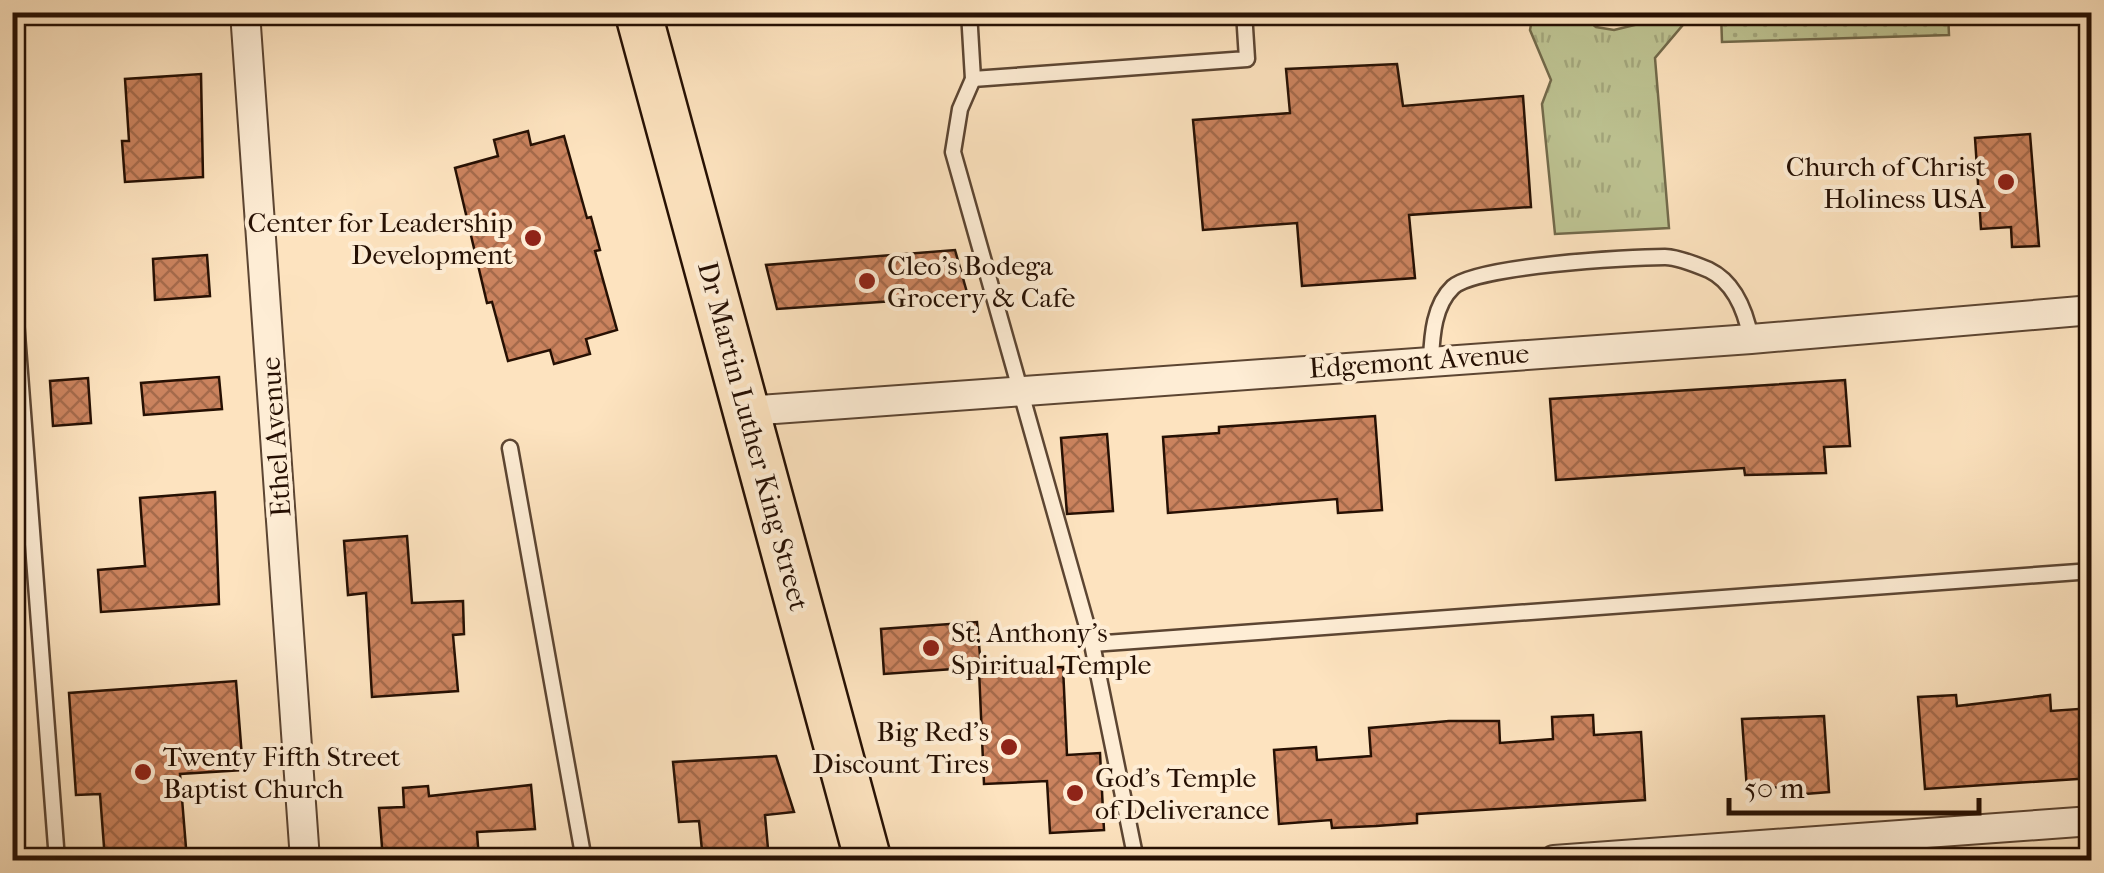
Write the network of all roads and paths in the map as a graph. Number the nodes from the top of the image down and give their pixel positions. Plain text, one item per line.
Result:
1 (245, 12) edge
2 (638, 12) edge
3 (969, 12) edge
4 (1244, 12) edge
5 (973, 78) junction
6 (12, 268) edge
7 (2092, 310) edge
8 (1751, 339) junction
9 (1431, 359) junction
10 (1020, 388) junction
11 (746, 411) junction
12 (510, 448) dead end
13 (2092, 570) edge
14 (1092, 644) junction
15 (2092, 822) edge
16 (56, 860) edge
17 (306, 860) edge
18 (584, 860) edge
19 (868, 860) edge
20 (1136, 860) edge
21 (1554, 860) edge

1 - 17 street, Ethel Avenue
2 - 11 main road, Dr Martin Luther King Street
3 - 5 lane
4 - 5 lane
5 - 10 lane
6 - 16 lane
7 - 8 street, Edgemont Avenue
8 - 9 street, Edgemont Avenue
8 - 9 lane
9 - 10 street, Edgemont Avenue
10 - 11 street, Edgemont Avenue
10 - 14 lane
11 - 19 main road, Dr Martin Luther King Street
12 - 18 lane
13 - 14 lane
14 - 20 lane
15 - 21 street

